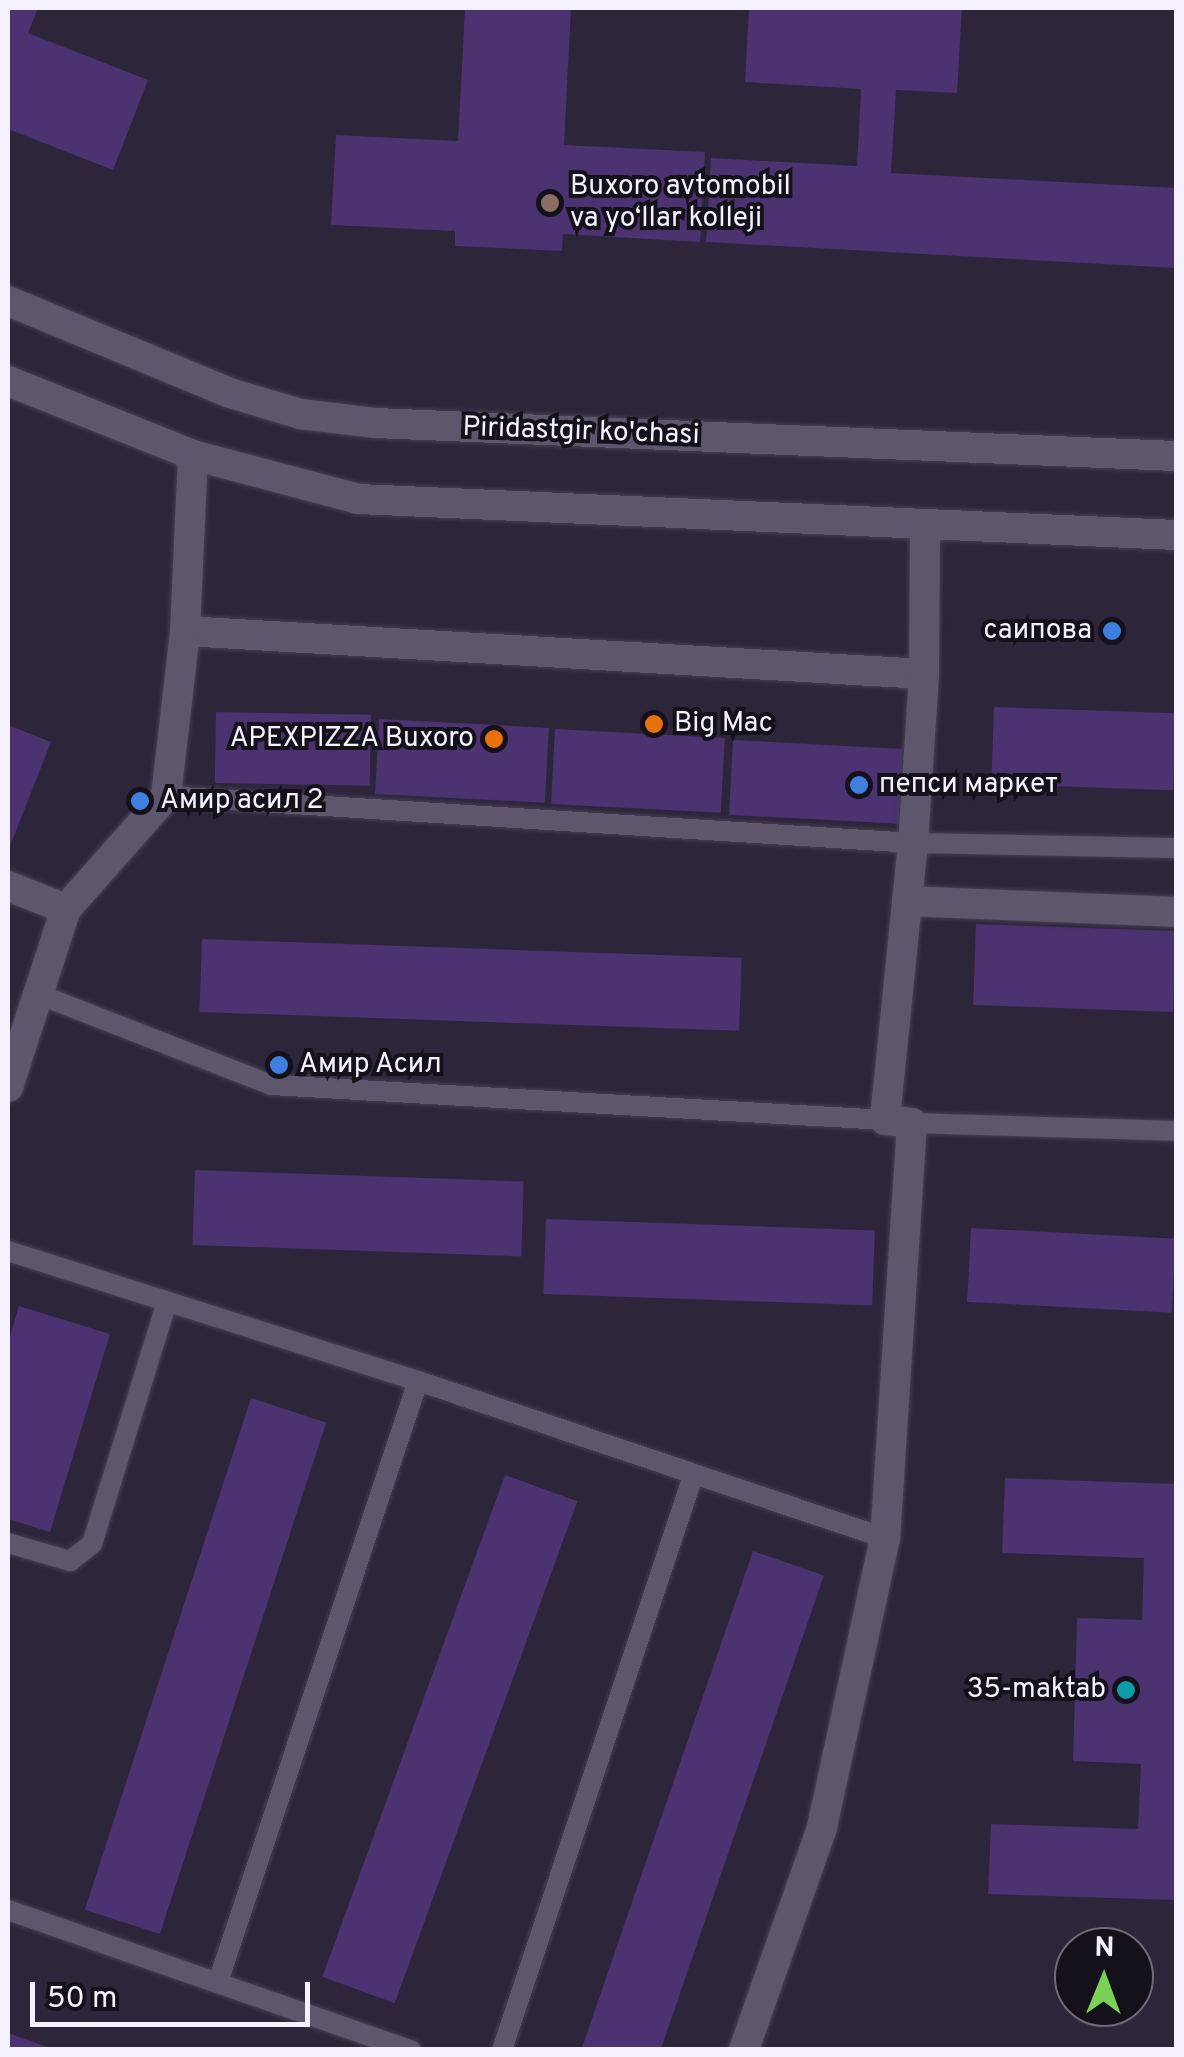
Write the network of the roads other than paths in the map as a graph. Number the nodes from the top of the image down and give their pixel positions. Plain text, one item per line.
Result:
1 (8, 301) edge
2 (8, 380) edge
3 (193, 455) junction
4 (1176, 456) edge
5 (925, 524) junction
6 (1176, 535) edge
7 (184, 631) junction
8 (924, 674) junction
9 (166, 796) junction
10 (913, 843) junction
11 (1176, 848) edge
12 (8, 886) edge
13 (907, 901) junction
14 (66, 909) junction
15 (1176, 912) edge
16 (38, 994) junction
17 (8, 1087) edge
18 (898, 1122) junction
19 (1176, 1131) edge
20 (8, 1251) edge
21 (166, 1302) junction
22 (418, 1381) junction
23 (693, 1476) junction
24 (885, 1538) junction
25 (8, 1543) edge
26 (8, 1910) edge
27 (218, 1982) junction
28 (411, 2050) edge
29 (502, 2050) edge
30 (744, 2050) edge

1 - 4 street, Piridastgir ko'chasi
2 - 3 street
3 - 5 street
3 - 7 street
5 - 6 street
5 - 8 street
7 - 8 street
7 - 9 street
8 - 10 street
9 - 10 lane
9 - 14 street
10 - 11 lane
10 - 13 street
12 - 14 street
13 - 15 street
13 - 18 street
14 - 16 street
16 - 17 street
16 - 18 lane
18 - 19 lane
18 - 24 street
20 - 21 lane
21 - 22 lane
21 - 25 lane
22 - 23 lane
22 - 27 lane
23 - 24 lane
23 - 29 lane
24 - 30 street
26 - 27 lane
27 - 28 lane

